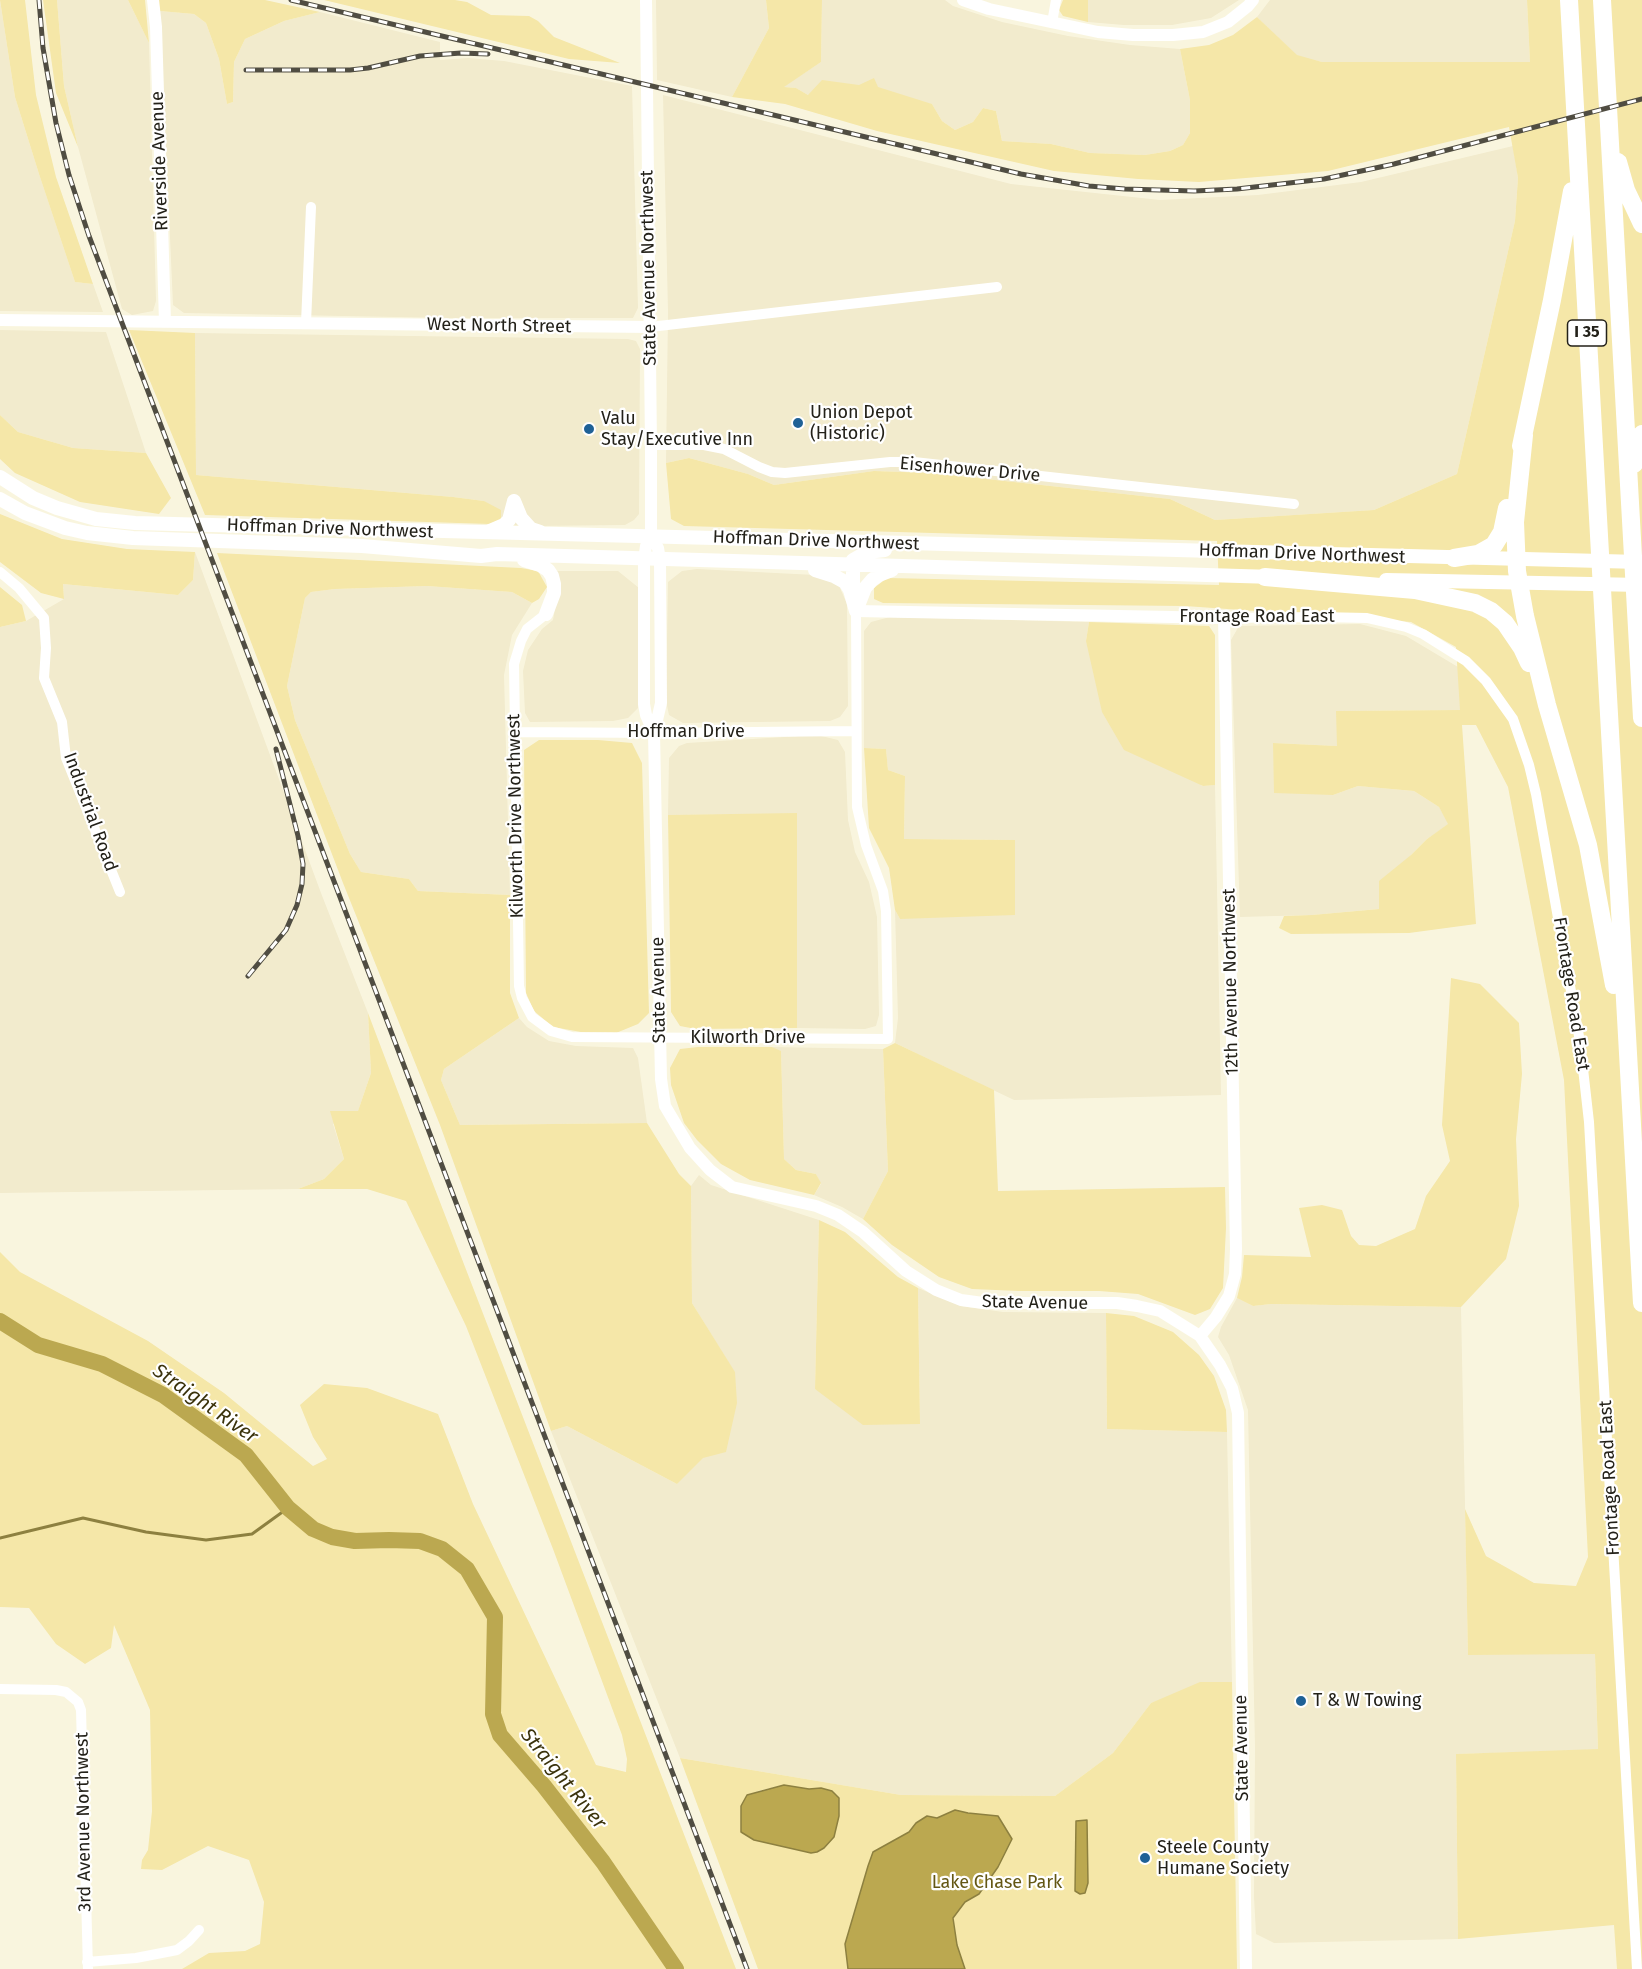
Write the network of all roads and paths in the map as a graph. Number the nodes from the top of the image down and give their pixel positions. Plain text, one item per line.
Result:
1 (153, 0) edge
2 (646, 0) edge
3 (963, 0) edge
4 (1056, 0) edge
5 (1252, 0) edge
6 (1569, 0) edge
7 (1602, 0) edge
8 (1052, 23) junction
9 (1577, 144) junction
10 (1612, 144) junction
11 (311, 207) dead end
12 (1642, 224) edge
13 (997, 286) dead end
14 (0, 320) edge
15 (165, 322) junction
16 (306, 323) junction
17 (650, 327) junction
18 (1642, 434) edge
19 (1524, 435) junction
20 (651, 445) junction
21 (0, 477) edge
22 (0, 499) edge
23 (1294, 504) dead end
24 (1631, 513) junction
25 (482, 533) junction
26 (547, 534) junction
27 (651, 536) junction
28 (998, 546) junction
29 (481, 556) junction
30 (1454, 558) junction
31 (1515, 559) junction
32 (644, 560) junction
33 (660, 560) junction
34 (1642, 562) edge
35 (783, 564) junction
36 (852, 566) junction
37 (906, 567) junction
38 (0, 572) edge
39 (1265, 577) junction
40 (1519, 582) junction
41 (1642, 585) edge
42 (854, 605) junction
43 (546, 614) joint
44 (1224, 618) junction
45 (1547, 705) junction
46 (1642, 718) edge
47 (856, 731) junction
48 (515, 732) junction
49 (654, 733) junction
50 (120, 892) dead end
51 (539, 1023) joint
52 (660, 1038) junction
53 (1632, 1122) junction
54 (1642, 1303) edge
55 (1200, 1336) junction
56 (0, 1689) edge
57 (199, 1930) dead end
58 (88, 1966) edge
59 (1246, 1969) edge
60 (1637, 1969) edge

1 - 15 street, Riverside Avenue
2 - 17 street, State Avenue Northwest
3 - 8 street
4 - 8 street
5 - 8 street
6 - 9 highway, I 35
7 - 10 highway
9 - 19 highway
9 - 53 highway, I 35
10 - 12 highway
10 - 24 highway, I 35
11 - 16 street
13 - 17 street, West North Street
14 - 15 street, West North Street
15 - 16 street, West North Street
16 - 17 street, West North Street
17 - 20 street, State Avenue Northwest
18 - 24 highway
19 - 30 highway
19 - 31 highway
20 - 23 street, Eisenhower Drive
20 - 27 street, State Avenue Northwest
21 - 25 main road, Hoffman Drive Northwest
22 - 29 main road, Hoffman Drive Northwest
24 - 46 highway, I 35
25 - 26 main road, Hoffman Drive Northwest
25 - 26 main road
26 - 27 main road, Hoffman Drive Northwest
27 - 28 main road, Hoffman Drive Northwest
27 - 32 street, State Avenue Northwest
27 - 33 street, State Avenue Northwest
28 - 30 main road, Hoffman Drive Northwest
28 - 36 main road
29 - 32 main road, Hoffman Drive Northwest
29 - 43 main road
30 - 31 main road, Hoffman Drive Northwest
31 - 34 main road, Hoffman Drive Northwest
31 - 40 highway
32 - 33 main road, Hoffman Drive Northwest
32 - 49 street, State Avenue Northwest
33 - 35 main road, Hoffman Drive Northwest
33 - 49 street, State Avenue Northwest
35 - 36 main road, Hoffman Drive Northwest
35 - 42 main road
36 - 37 main road, Hoffman Drive Northwest
36 - 42 main road
37 - 39 main road, Hoffman Drive Northwest
37 - 42 main road
38 - 50 street, Industrial Road
39 - 40 main road, Hoffman Drive Northwest
39 - 45 highway
40 - 41 main road, Hoffman Drive Northwest
40 - 45 highway
42 - 44 street, Frontage Road East
42 - 47 street
43 - 48 street, Kilworth Drive Northwest
44 - 55 street, 12th Avenue Northwest
44 - 60 street, Frontage Road East
45 - 53 highway
47 - 49 street, Hoffman Drive
47 - 52 street, Kilworth Drive
48 - 49 street, Hoffman Drive
48 - 51 street, Kilworth Drive Northwest
49 - 52 street, State Avenue
51 - 52 street, Kilworth Drive
52 - 55 street, State Avenue
53 - 54 highway, I 35
55 - 59 street, State Avenue
56 - 58 street, 3rd Avenue Northwest
57 - 58 street

